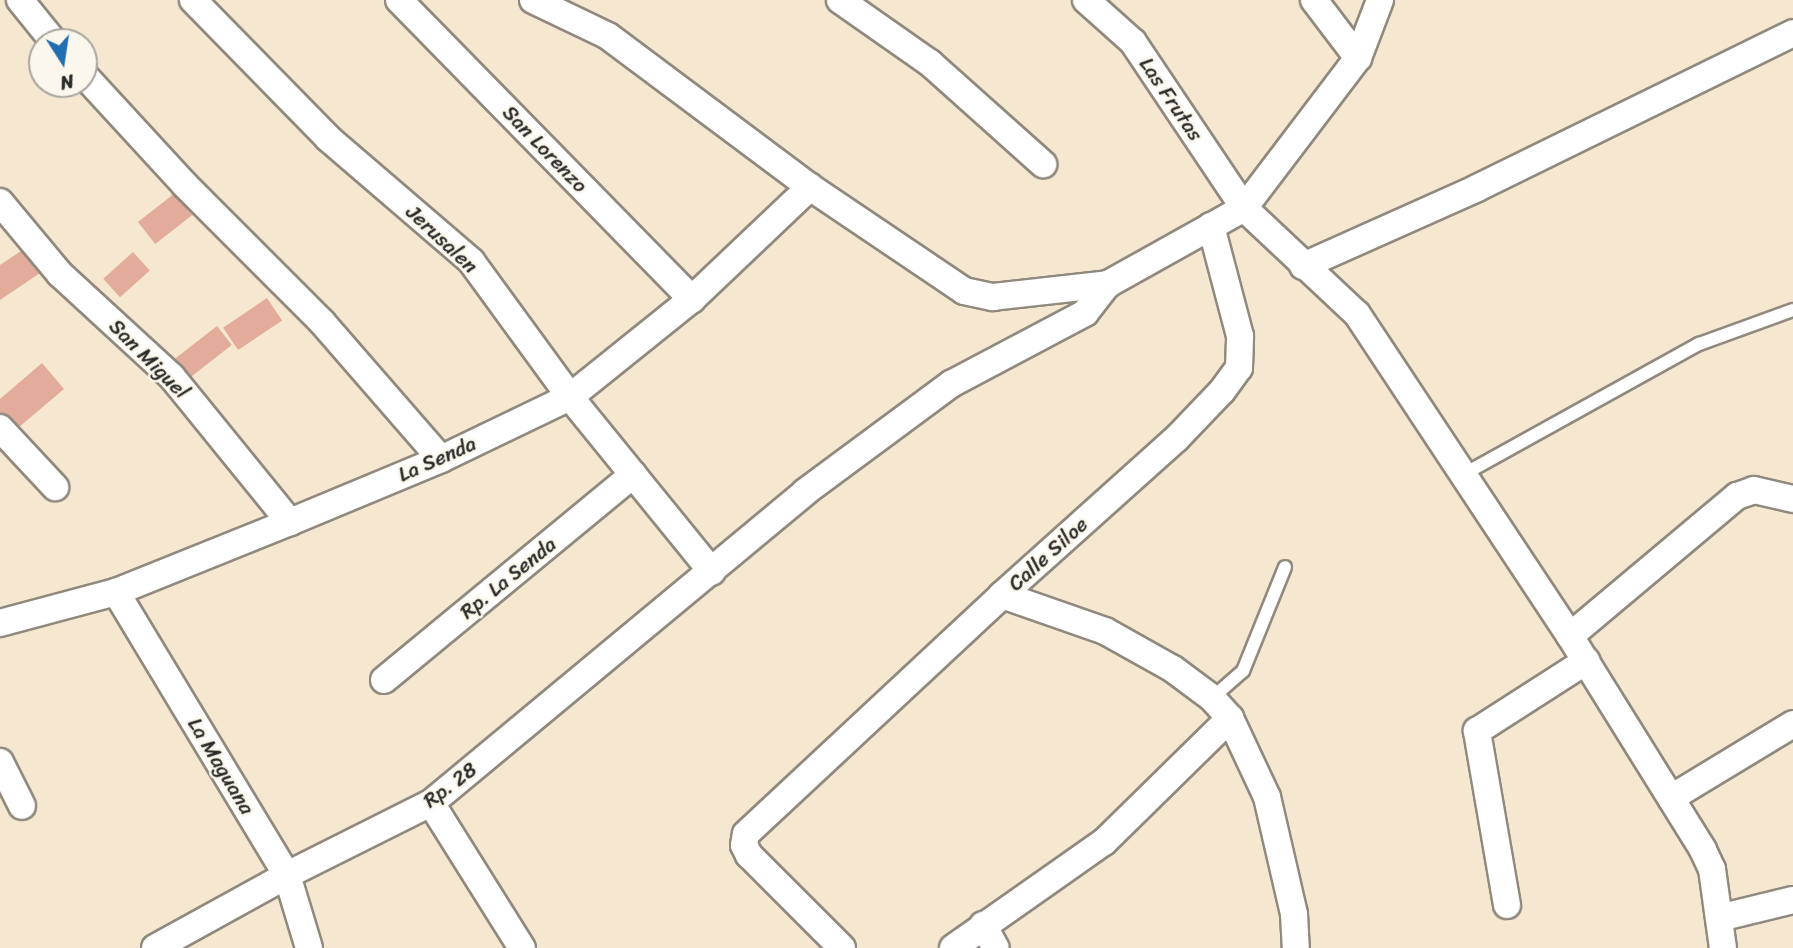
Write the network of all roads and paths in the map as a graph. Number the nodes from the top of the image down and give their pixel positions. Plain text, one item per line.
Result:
1 (20, 0) edge
2 (193, 0) edge
3 (399, 0) edge
4 (533, 0) edge
5 (840, 0) edge
6 (1086, 0) edge
7 (1314, 0) edge
8 (1380, 0) edge
9 (43, 28) edge
10 (1793, 33) edge
11 (1358, 58) junction
12 (98, 90) edge
13 (1043, 164) dead end
14 (810, 187) junction
15 (0, 202) edge
16 (1244, 208) junction
17 (1211, 226) junction
18 (1303, 267) junction
19 (1108, 284) junction
20 (692, 299) junction
21 (1793, 310) edge
22 (570, 397) junction
23 (0, 428) edge
24 (441, 459) junction
25 (1464, 474) junction
26 (633, 475) junction
27 (55, 487) dead end
28 (1793, 499) edge
29 (290, 522) junction
30 (1285, 568) dead end
31 (712, 572) junction
32 (116, 592) junction
33 (1002, 595) junction
34 (0, 623) edge
35 (1570, 636) junction
36 (1586, 661) junction
37 (384, 680) dead end
38 (1212, 698) junction
39 (1230, 718) junction
40 (1793, 724) edge
41 (0, 762) edge
42 (1671, 798) junction
43 (431, 803) junction
44 (22, 806) dead end
45 (287, 875) junction
46 (1793, 900) edge
47 (1507, 905) dead end
48 (1719, 918) junction
49 (983, 925) junction
50 (155, 948) edge
51 (309, 948) edge
52 (522, 948) edge
53 (842, 948) edge
54 (953, 948) edge
55 (996, 948) edge
56 (1296, 948) edge
57 (1723, 948) edge

1 - 9 street
2 - 22 street, Jerusalen
3 - 20 street, San Lorenzo
4 - 14 street
5 - 13 street
6 - 16 street, Las Frutas
7 - 11 street
8 - 11 street
10 - 18 street
11 - 16 street
12 - 24 street
14 - 19 street
14 - 20 street, La Senda
15 - 29 street, San Miguel
16 - 17 street
16 - 18 street, Las Frutas
17 - 19 street
17 - 33 street, Calle Siloe
18 - 25 street, Las Frutas
19 - 31 street, Rp. 28
20 - 22 street, La Senda
21 - 25 lane
22 - 24 street, La Senda
22 - 26 street, Jerusalen
23 - 27 street
24 - 29 street, La Senda
25 - 35 street, Las Frutas
26 - 31 street, Jerusalen
26 - 37 street, Rp. La Senda
28 - 35 street
29 - 32 street, La Senda
30 - 38 lane
31 - 43 street, Rp. 28
32 - 34 street, La Senda
32 - 45 street, La Maguana
33 - 38 street
33 - 53 street, Calle Siloe
35 - 36 street, Las Frutas
36 - 42 street, Las Frutas
36 - 47 street
38 - 39 street
39 - 49 street
39 - 56 street
40 - 42 street
41 - 44 street
42 - 48 street, Las Frutas
43 - 45 street, Rp. 28
43 - 52 street
45 - 50 street, Rp. 28
45 - 51 street, La Maguana
46 - 48 street
48 - 57 street, Las Frutas
49 - 54 street
49 - 55 street

